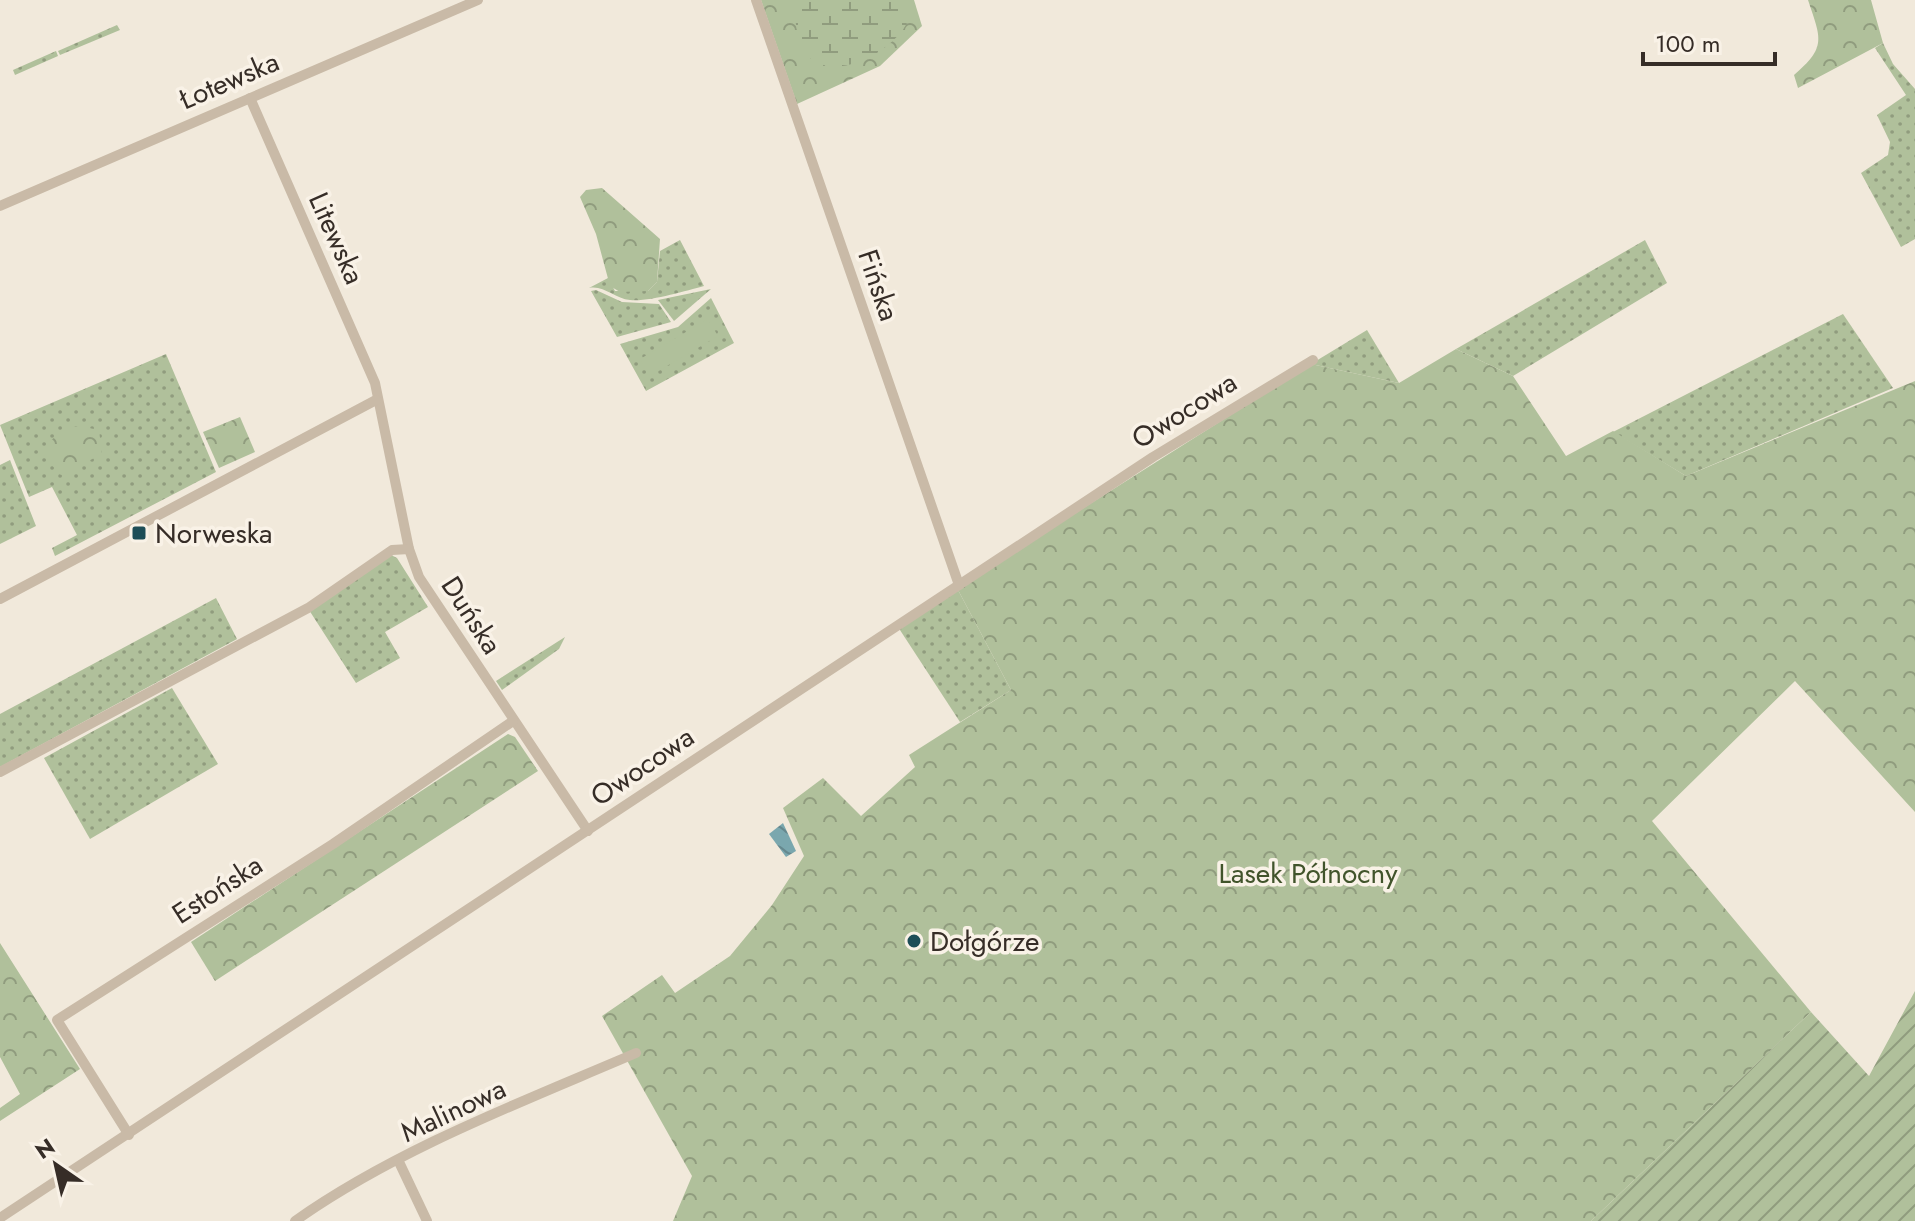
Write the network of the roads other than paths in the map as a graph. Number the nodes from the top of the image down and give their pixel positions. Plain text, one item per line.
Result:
1 (478, 0) edge
2 (756, 0) edge
3 (250, 98) junction
4 (0, 206) edge
5 (1313, 360) dead end
6 (376, 400) junction
7 (409, 549) junction
8 (959, 585) junction
9 (0, 599) edge
10 (513, 721) junction
11 (0, 772) edge
12 (588, 831) junction
13 (636, 1053) dead end
14 (129, 1135) junction
15 (399, 1162) junction
16 (0, 1218) edge
17 (295, 1221) edge
18 (427, 1221) edge

1 - 3 street, Łotewska
2 - 8 street, Fińska
3 - 4 street, Łotewska
3 - 6 street, Litewska
5 - 8 street, Owocowa
6 - 7 street, Duńska
6 - 9 street
7 - 10 street, Duńska
7 - 11 street
8 - 12 street, Owocowa
10 - 12 street, Duńska
10 - 14 street, Estońska
12 - 14 street, Owocowa
13 - 15 street, Malinowa
14 - 16 street, Owocowa
15 - 17 street, Malinowa
15 - 18 street

